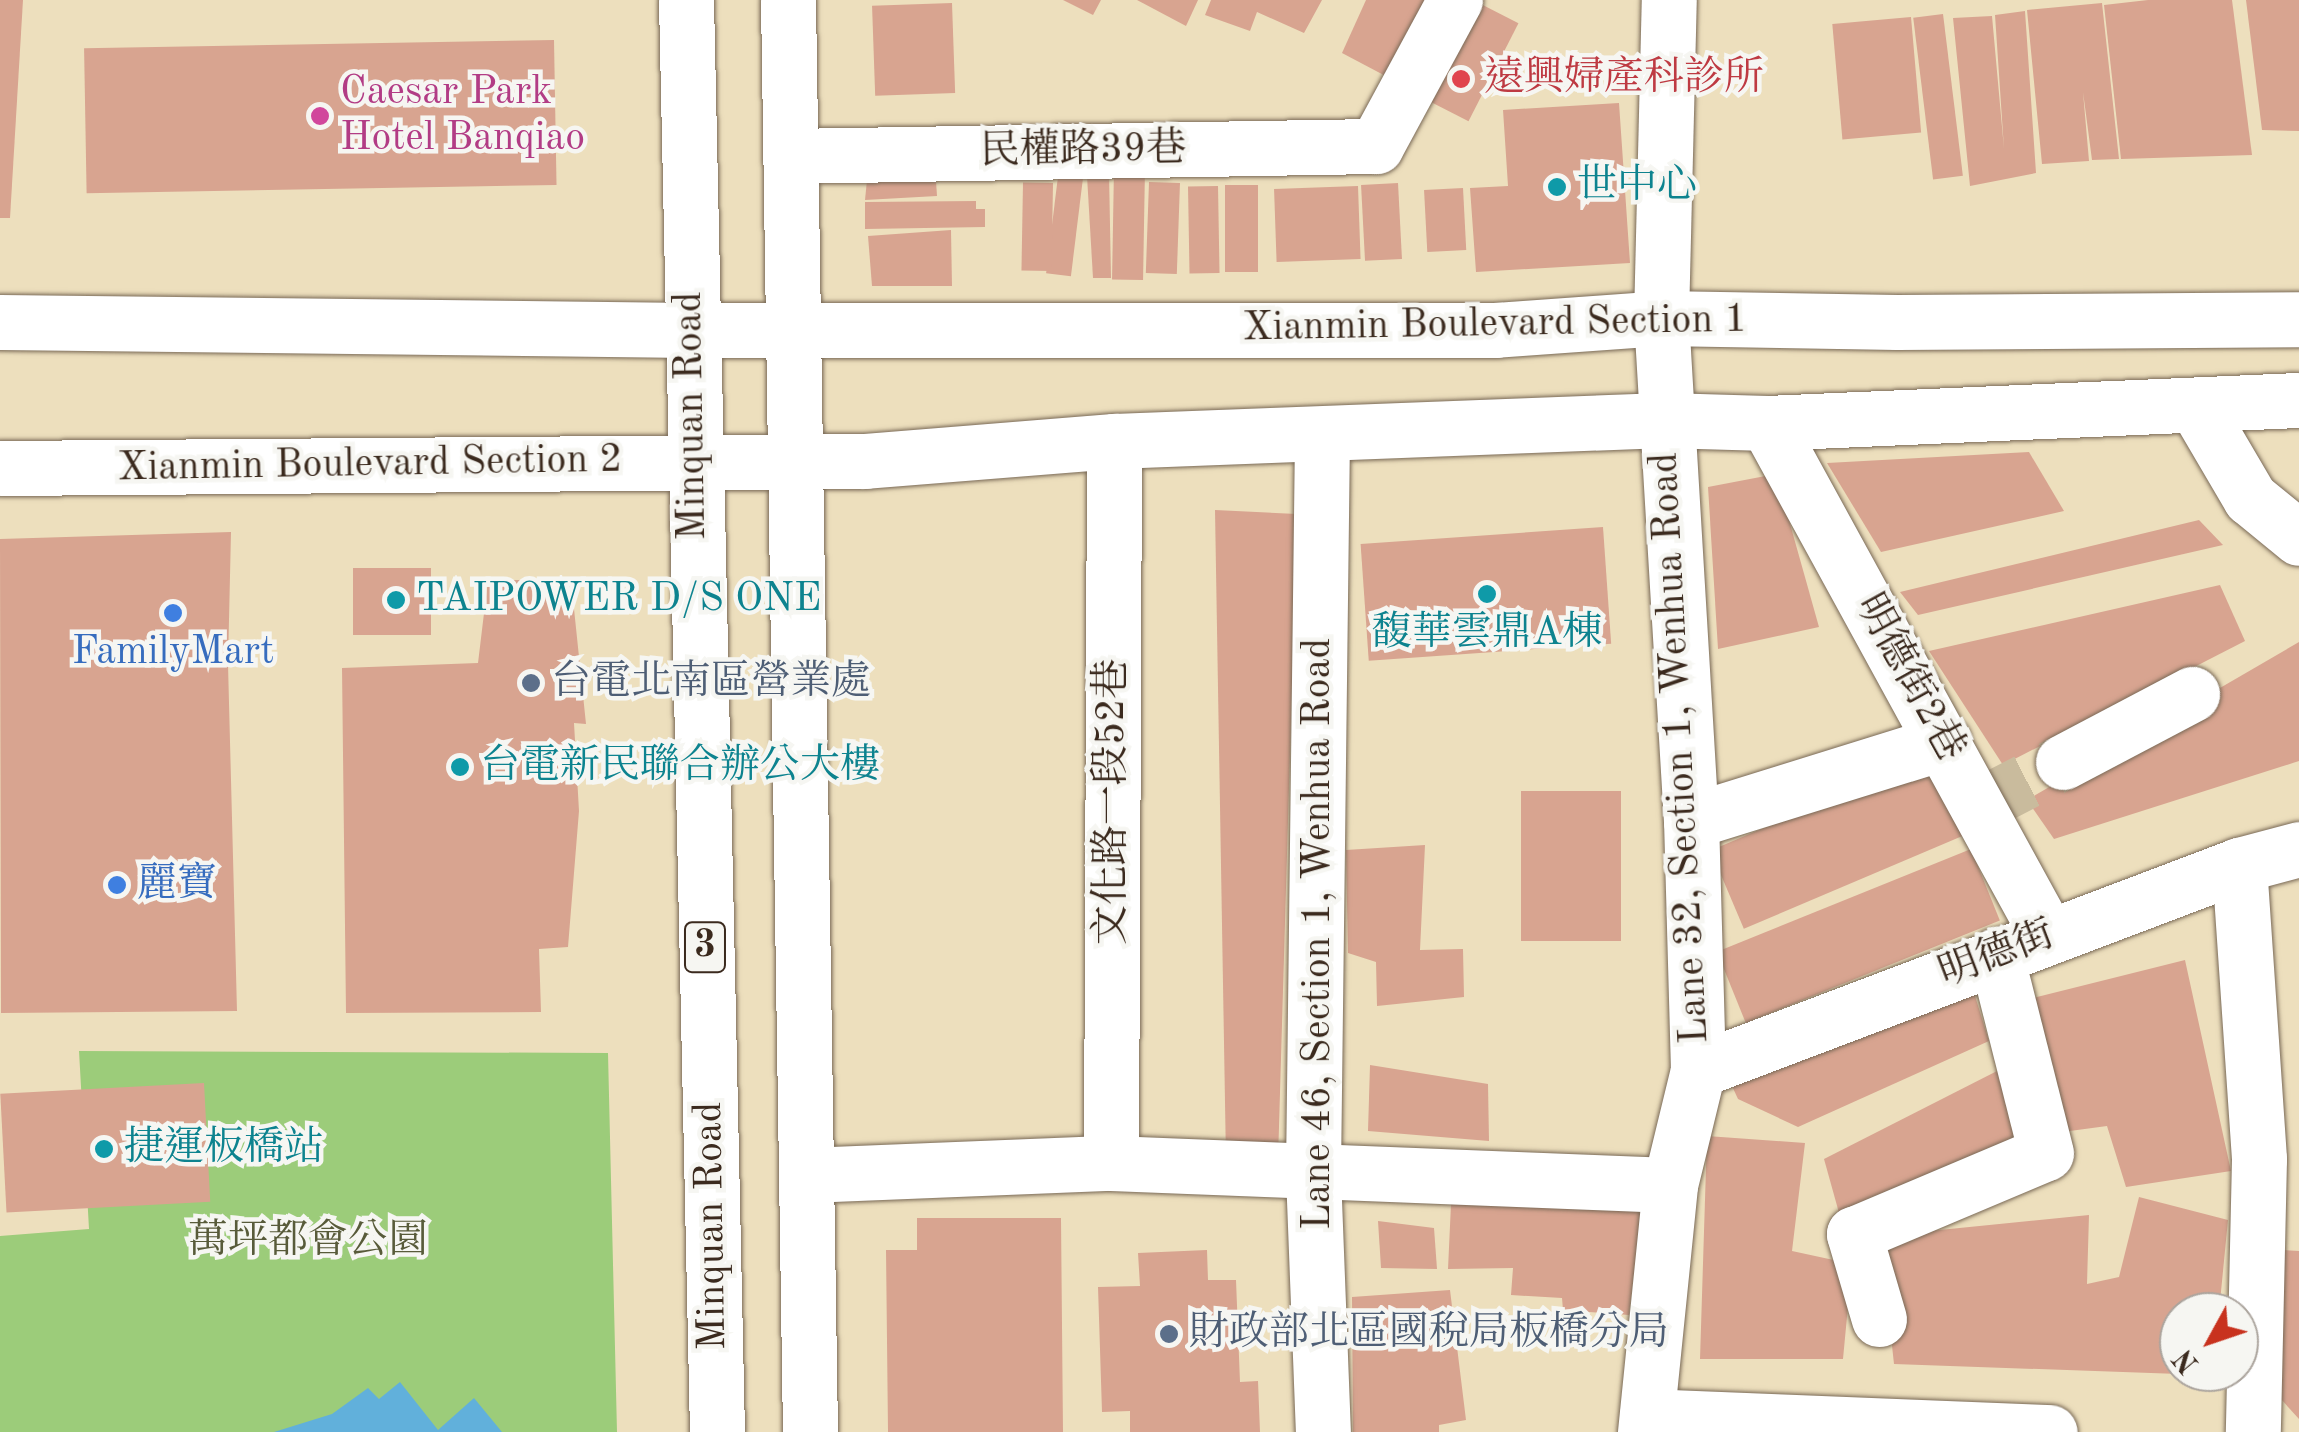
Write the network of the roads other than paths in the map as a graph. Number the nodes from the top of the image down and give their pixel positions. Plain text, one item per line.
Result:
1 (686, 0) edge
2 (788, 0) edge
3 (1455, 0) edge
4 (1669, 0) edge
5 (790, 156) junction
6 (1661, 318) junction
7 (2299, 319) edge
8 (0, 322) edge
9 (792, 329) junction
10 (691, 330) junction
11 (2299, 400) edge
12 (2196, 406) junction
13 (1664, 420) junction
14 (1767, 422) junction
15 (1322, 435) junction
16 (1114, 442) junction
17 (716, 462) junction
18 (795, 462) junction
19 (0, 468) edge
20 (2299, 538) edge
21 (2192, 694) dead end
22 (1944, 742) junction
23 (2064, 762) tunnel mouth
24 (1692, 821) junction
25 (2299, 848) edge
26 (2240, 865) junction
27 (2048, 936) junction
28 (1996, 955) junction
29 (1698, 1070) junction
30 (1111, 1162) junction
31 (1314, 1174) junction
32 (807, 1176) junction
33 (1670, 1186) junction
34 (1880, 1319) dead end
35 (1646, 1424) edge
36 (717, 1432) edge
37 (810, 1432) edge
38 (1323, 1432) edge
39 (2050, 1432) edge
40 (2253, 1432) edge

1 - 10 main road, Minquan Road / 3
2 - 5 main road
3 - 5 main road, 民權路39巷
4 - 6 main road, Lane 32, Section 1, Wenhua Road
5 - 9 main road
6 - 7 main road, Xianmin Boulevard Section 1
6 - 9 main road, Xianmin Boulevard Section 1
6 - 13 main road, Lane 32, Section 1, Wenhua Road
8 - 10 main road
9 - 10 main road, Xianmin Boulevard Section 1
9 - 18 main road
10 - 17 main road, Minquan Road / 3
11 - 12 main road
12 - 14 main road
12 - 20 main road
13 - 14 main road
13 - 15 main road
13 - 24 main road, Lane 32, Section 1, Wenhua Road
14 - 22 main road, 明德街2巷
15 - 16 main road
15 - 31 main road, Lane 46, Section 1, Wenhua Road
16 - 18 main road
16 - 30 main road, 文化路一段52巷
17 - 18 main road
17 - 19 main road, Xianmin Boulevard Section 2
17 - 36 main road, Minquan Road / 3
18 - 32 main road
21 - 23 main road
22 - 24 main road
22 - 27 main road, 明德街2巷
24 - 29 main road, Lane 32, Section 1, Wenhua Road
25 - 26 main road, 明德街
26 - 27 main road, 明德街
26 - 40 main road
27 - 28 main road, 明德街
28 - 29 main road, 明德街
28 - 34 main road
29 - 33 main road, Lane 32, Section 1, Wenhua Road
30 - 31 main road
30 - 32 main road
31 - 33 main road
31 - 38 main road, Lane 46, Section 1, Wenhua Road
32 - 37 main road
33 - 35 main road, Lane 32, Section 1, Wenhua Road
35 - 39 main road

